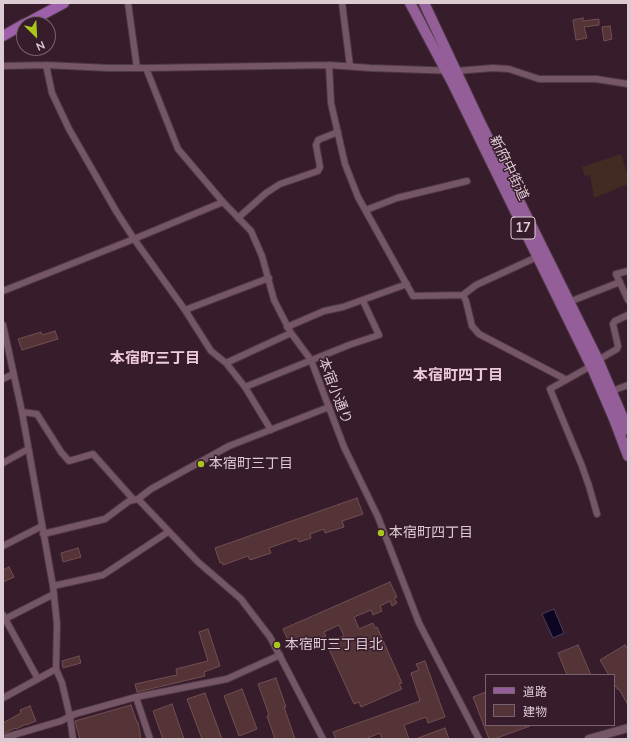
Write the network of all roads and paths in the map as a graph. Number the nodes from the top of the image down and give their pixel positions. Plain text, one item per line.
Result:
1 (64, 3) edge
2 (128, 3) edge
3 (342, 3) edge
4 (410, 3) edge
5 (424, 3) edge
6 (39, 16) edge
7 (16, 29) edge
8 (3, 36) edge
9 (46, 65) junction
10 (329, 65) junction
11 (3, 66) edge
12 (350, 66) junction
13 (137, 68) junction
14 (146, 68) junction
15 (445, 70) junction
16 (456, 71) junction
17 (628, 84) edge
18 (338, 132) junction
19 (467, 181) dead end
20 (223, 202) junction
21 (366, 210) junction
22 (238, 218) junction
23 (134, 239) junction
24 (537, 257) junction
25 (628, 271) edge
26 (269, 278) junction
27 (620, 282) junction
28 (407, 284) junction
29 (3, 291) edge
30 (463, 295) junction
31 (628, 300) edge
32 (363, 301) junction
33 (569, 302) junction
34 (185, 310) junction
35 (628, 315) edge
36 (3, 325) edge
37 (289, 330) junction
38 (311, 360) junction
39 (226, 363) junction
40 (594, 363) junction
41 (13, 374) junction
42 (3, 379) edge
43 (565, 380) junction
44 (628, 385) edge
45 (245, 387) junction
46 (612, 391) junction
47 (329, 407) junction
48 (22, 412) junction
49 (272, 430) junction
50 (628, 430) edge
51 (28, 449) junction
52 (628, 456) edge
53 (3, 463) edge
54 (135, 499) junction
55 (597, 514) dead end
56 (42, 526) junction
57 (168, 532) junction
58 (43, 534) junction
59 (3, 546) edge
60 (53, 586) junction
61 (54, 594) junction
62 (4, 618) edge
63 (280, 655) junction
64 (56, 669) junction
65 (38, 679) junction
66 (3, 698) edge
67 (136, 698) junction
68 (70, 717) junction
69 (628, 728) edge
70 (3, 738) edge
71 (73, 739) edge
72 (150, 739) edge
73 (323, 739) edge
74 (479, 739) edge
75 (589, 739) edge

1 - 6 highway
2 - 13 street
3 - 12 street
4 - 15 main road, 新府中街道 / 17
5 - 16 main road, 新府中街道 / 17
7 - 8 highway
9 - 11 street
9 - 13 street
9 - 23 street
10 - 12 street
10 - 14 street
10 - 18 street
12 - 15 street
13 - 14 street
14 - 20 street, 本宿小通り
15 - 16 street
15 - 24 main road, 新府中街道 / 17
16 - 17 street
16 - 33 main road, 新府中街道 / 17
18 - 21 street
18 - 22 street
19 - 21 street
20 - 22 street, 本宿小通り
20 - 23 street
21 - 28 street
22 - 26 street, 本宿小通り
23 - 29 street
23 - 34 street
24 - 30 street
24 - 40 main road, 新府中街道 / 17
25 - 27 street
26 - 34 street
26 - 37 street, 本宿小通り
27 - 31 street
27 - 33 street
28 - 30 street
28 - 32 street
30 - 43 street
32 - 37 street
32 - 38 street
33 - 40 main road, 新府中街道 / 17
34 - 39 street
35 - 40 street
36 - 41 street
37 - 38 street, 本宿小通り
37 - 39 street
38 - 45 street
38 - 47 street, 本宿小通り
39 - 45 street
40 - 43 street
40 - 46 main road, 新府中街道 / 17
40 - 52 main road, 新府中街道 / 17
41 - 42 street
41 - 48 street
43 - 55 street
44 - 46 street
45 - 49 street
46 - 50 main road, 新府中街道 / 17
47 - 49 street
47 - 74 street, 本宿小通り
48 - 51 street
48 - 54 street
49 - 54 street
51 - 53 street
51 - 56 street
54 - 57 street
54 - 58 street
56 - 58 street
56 - 59 street
57 - 60 street
57 - 63 street
58 - 60 street
60 - 61 street
61 - 62 street
61 - 64 street
62 - 65 street
63 - 67 street
63 - 73 street
64 - 65 street
64 - 68 street
65 - 66 street
67 - 68 street
67 - 72 street
68 - 70 street
68 - 71 street
69 - 75 street

